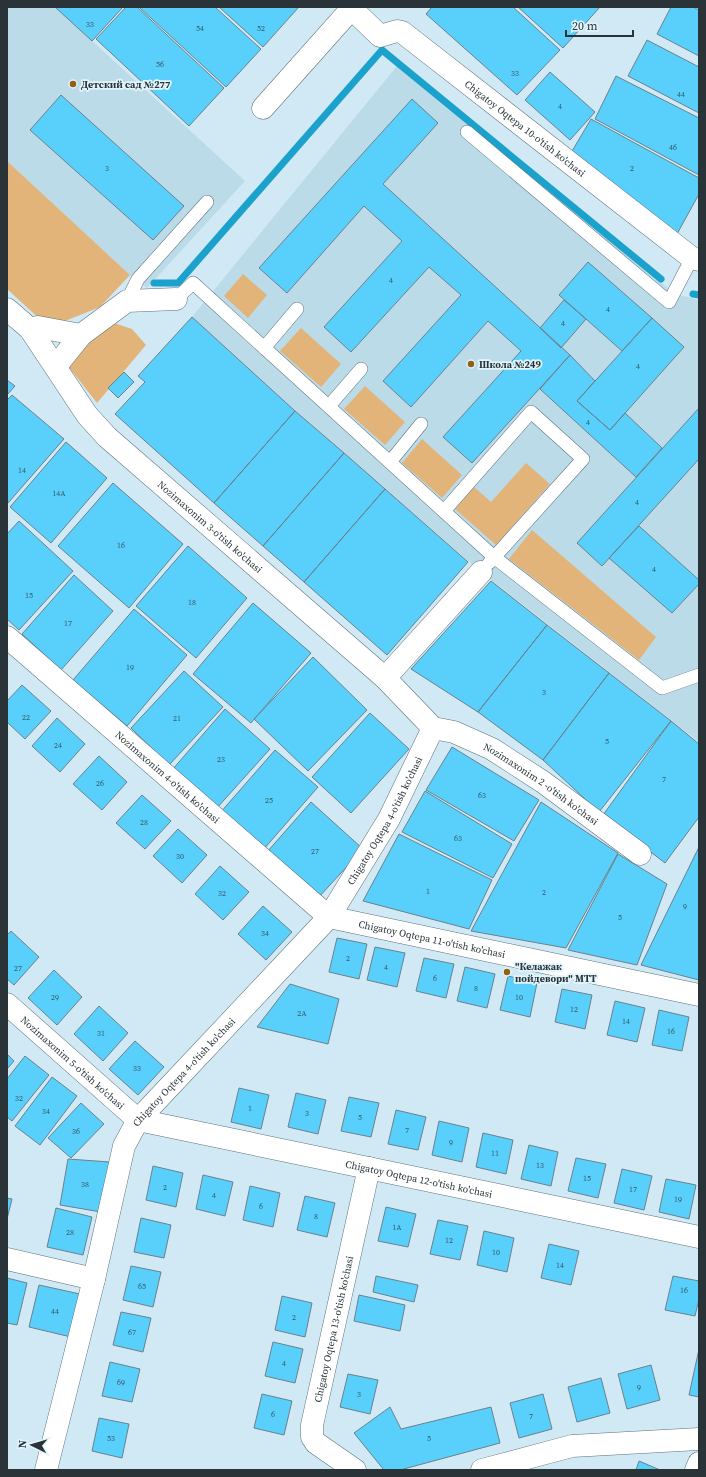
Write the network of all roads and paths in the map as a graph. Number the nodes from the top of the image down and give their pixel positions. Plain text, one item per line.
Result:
1 (352, 8) edge
2 (263, 108) dead end
3 (467, 132) dead end
4 (206, 202) dead end
5 (697, 254) edge
6 (176, 298) joint
7 (127, 301) junction
8 (7, 309) edge
9 (297, 309) dead end
10 (30, 329) junction
11 (81, 335) junction
12 (264, 348) junction
13 (56, 366) junction
14 (361, 369) dead end
15 (329, 406) junction
16 (421, 424) dead end
17 (390, 462) junction
18 (444, 511) junction
19 (488, 564) junction
20 (7, 637) edge
21 (699, 675) edge
22 (385, 678) junction
23 (433, 728) junction
24 (640, 854) dead end
25 (329, 917) junction
26 (699, 995) edge
27 (7, 1004) edge
28 (138, 1120) junction
29 (369, 1168) junction
30 (699, 1237) edge
31 (7, 1259) edge
32 (94, 1279) junction
33 (699, 1439) edge
34 (699, 1463) edge
35 (46, 1470) edge
36 (355, 1470) edge
37 (482, 1470) edge
38 (696, 1470) edge

1 - 2 street
1 - 5 street, Chigatoy Oqtepa 10-o'tish ko'chasi
3 - 5 lane
4 - 7 lane
6 - 7 street
6 - 12 lane
7 - 11 street
8 - 10 street, Nozimaxonim 3-o'tish ko'chasi
9 - 12 lane
10 - 11 street
10 - 13 street, Nozimaxonim 3-o'tish ko'chasi
11 - 13 street
12 - 15 lane
13 - 22 street, Nozimaxonim 3-o'tish ko'chasi
14 - 15 lane
15 - 17 lane
16 - 17 lane
17 - 18 lane
18 - 19 lane
18 - 19 lane
19 - 21 lane
19 - 22 street
20 - 25 street, Nozimaxonim 4-o'tish ko'chasi
22 - 23 street, Nozimaxonim 3-o'tish ko'chasi
23 - 24 street, Nozimaxonim 2 -o'tish ko'chasi
23 - 25 street, Chigatoy Oqtepa 4-o'tish ko'chasi
25 - 26 street, Chigatoy Oqtepa 11-o'tish ko'chasi
25 - 28 street, Chigatoy Oqtepa 4-o'tish ko'chasi
27 - 28 street, Nozimaxonim 5-o'tish ko'chasi
28 - 29 street, Chigatoy Oqtepa 12-o'tish ko'chasi
28 - 32 street, Chigatoy Oqtepa 4-o'tish ko'chasi
29 - 30 street, Chigatoy Oqtepa 12-o'tish ko'chasi
29 - 36 street, Chigatoy Oqtepa 13-o'tish ko'chasi
31 - 32 street
32 - 35 street, Chigatoy Oqtepa 4-o'tish ko'chasi
33 - 37 street
34 - 38 street

